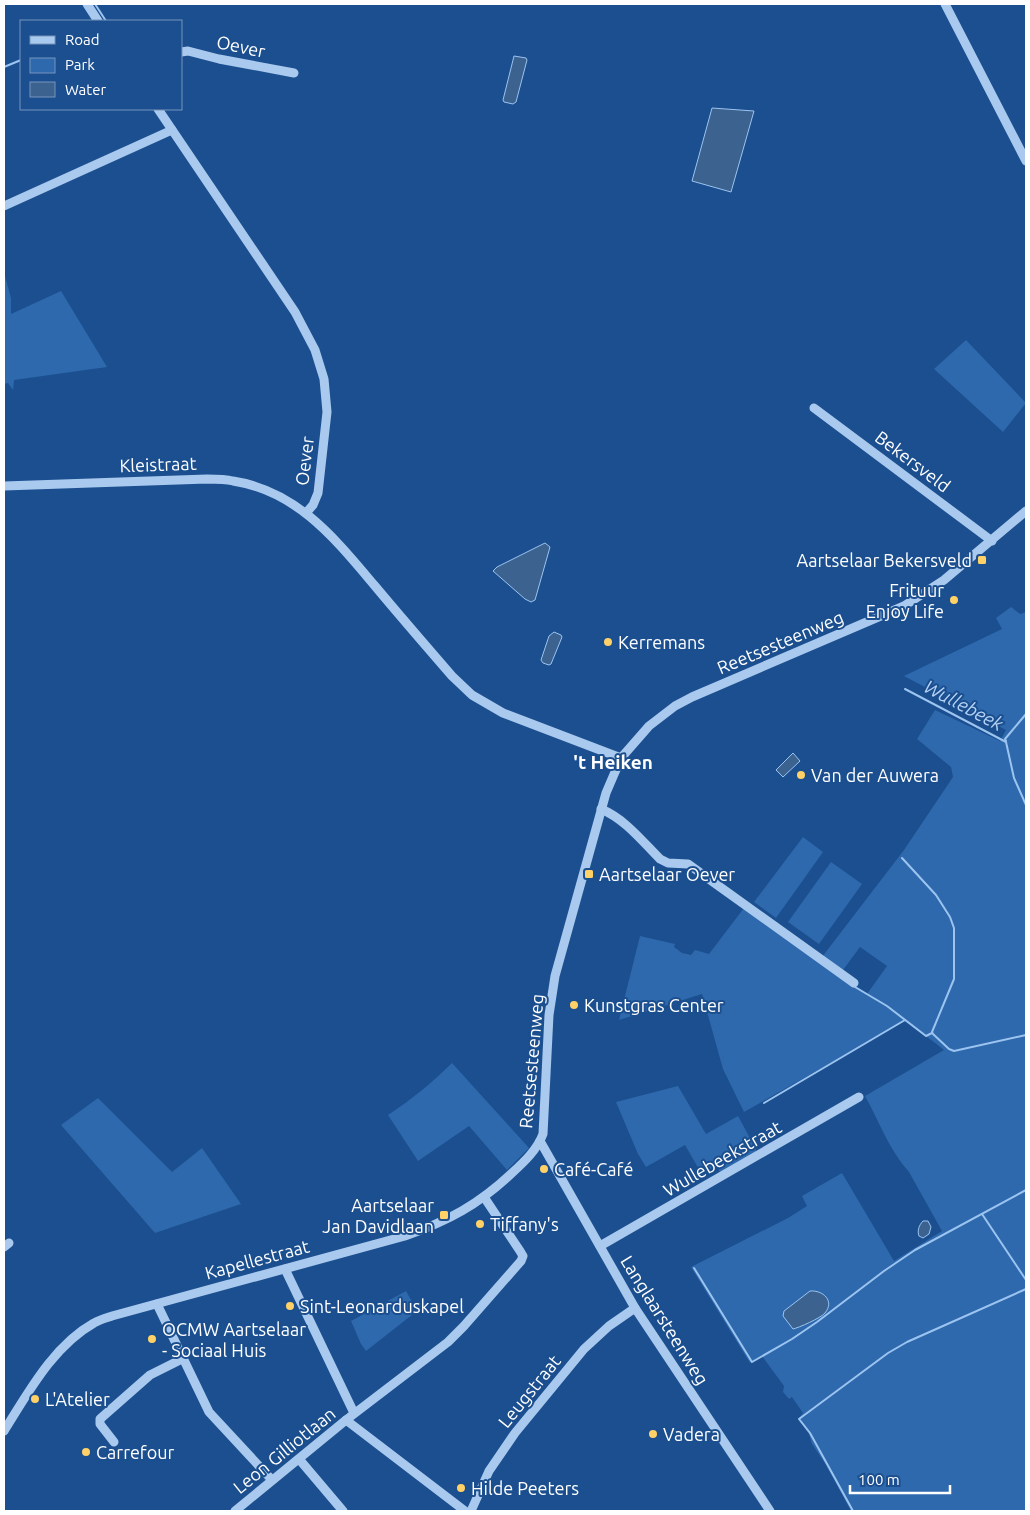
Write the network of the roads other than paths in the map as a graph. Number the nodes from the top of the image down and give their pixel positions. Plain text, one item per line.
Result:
1 (86, 4) edge
2 (945, 4) edge
3 (97, 20) edge
4 (182, 52) edge
5 (294, 73) dead end
6 (159, 110) edge
7 (172, 130) junction
8 (1026, 161) edge
9 (4, 206) edge
10 (814, 408) dead end
11 (4, 486) edge
12 (1026, 511) edge
13 (306, 513) junction
14 (992, 541) junction
15 (621, 758) junction
16 (601, 809) junction
17 (854, 983) dead end
18 (859, 1097) dead end
19 (540, 1141) junction
20 (484, 1198) junction
21 (600, 1246) junction
22 (285, 1269) junction
23 (157, 1304) junction
24 (635, 1308) junction
25 (182, 1359) junction
26 (354, 1413) junction
27 (346, 1420) junction
28 (4, 1431) edge
29 (114, 1442) dead end
30 (299, 1459) junction
31 (272, 1480) junction
32 (235, 1511) edge
33 (343, 1511) edge
34 (465, 1511) edge
35 (471, 1511) edge
36 (770, 1511) edge

1 - 3 street
2 - 8 street
4 - 5 street, Oever
6 - 7 street, Oever
7 - 9 street
7 - 13 street, Oever
10 - 14 street, Bekersveld
11 - 13 street, Kleistraat
12 - 14 street, Reetsesteenweg
13 - 15 street
14 - 15 street, Reetsesteenweg
15 - 16 street, Reetsesteenweg
16 - 17 street
16 - 19 street, Reetsesteenweg
18 - 21 street, Wullebeekstraat
19 - 20 street, Kapellestraat
19 - 21 street, Langlaarsteenweg
20 - 22 street, Kapellestraat
20 - 26 street, Leon Gilliotlaan
21 - 24 street, Langlaarsteenweg
22 - 23 street, Kapellestraat
22 - 26 street
23 - 25 street
23 - 28 street, Kapellestraat
24 - 35 street, Leugstraat
24 - 36 street, Langlaarsteenweg
25 - 29 street
25 - 31 street
26 - 27 street, Leon Gilliotlaan
27 - 30 street, Leon Gilliotlaan
27 - 34 street
30 - 31 street, Leon Gilliotlaan
30 - 33 street
31 - 32 street, Leon Gilliotlaan

